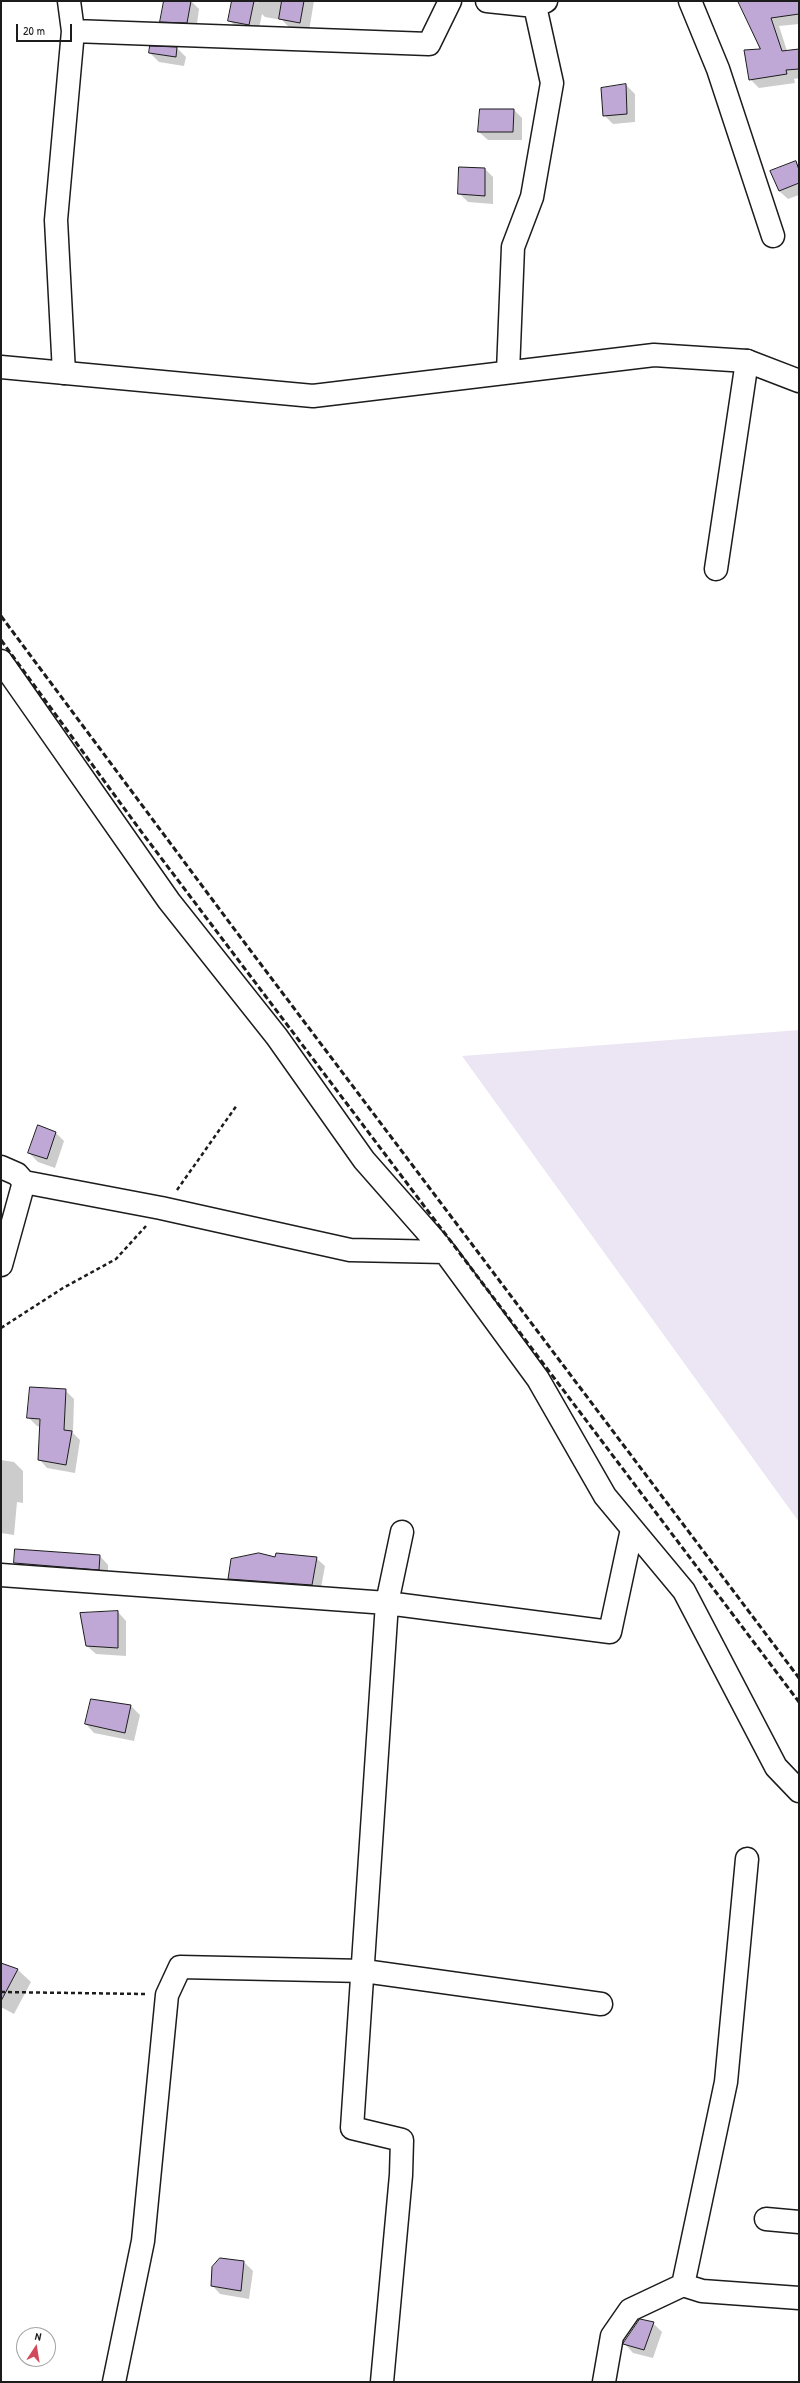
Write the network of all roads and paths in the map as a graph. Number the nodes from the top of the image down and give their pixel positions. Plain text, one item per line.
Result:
1 (69, 1) edge
2 (450, 1) edge
3 (487, 1) edge
4 (690, 1) edge
5 (540, 4) edge
6 (73, 31) junction
7 (773, 236) dead end
8 (747, 361) junction
9 (1, 367) edge
10 (508, 372) junction
11 (64, 373) junction
12 (799, 381) edge
13 (716, 569) dead end
14 (1, 661) edge
15 (237, 1105) dead end
16 (1, 1167) edge
17 (24, 1182) junction
18 (161, 1208) junction
19 (445, 1252) junction
20 (1, 1265) edge
21 (1, 1328) edge
22 (632, 1529) junction
23 (402, 1532) dead end
24 (1, 1575) edge
25 (387, 1603) junction
26 (799, 1791) edge
27 (747, 1859) dead end
28 (364, 1972) junction
29 (1, 1992) edge
30 (167, 1995) junction
31 (601, 2004) dead end
32 (766, 2219) dead end
33 (799, 2222) edge
34 (683, 2285) junction
35 (799, 2298) edge
36 (114, 2382) edge
37 (382, 2382) edge
38 (604, 2382) edge

1 - 6 street
2 - 6 street
3 - 5 street
4 - 7 street
5 - 10 street
6 - 11 street
8 - 10 street
8 - 12 street
8 - 13 street
9 - 11 street
10 - 11 street
14 - 19 street
15 - 18 path
16 - 17 street
17 - 18 street
17 - 20 street
18 - 19 street
18 - 21 path
19 - 22 street
22 - 25 street
22 - 26 street
23 - 25 street
24 - 25 street
25 - 28 street
27 - 34 street
28 - 30 street
28 - 31 street
28 - 37 street
29 - 30 path
30 - 36 street
32 - 33 street
34 - 35 street
34 - 38 street

